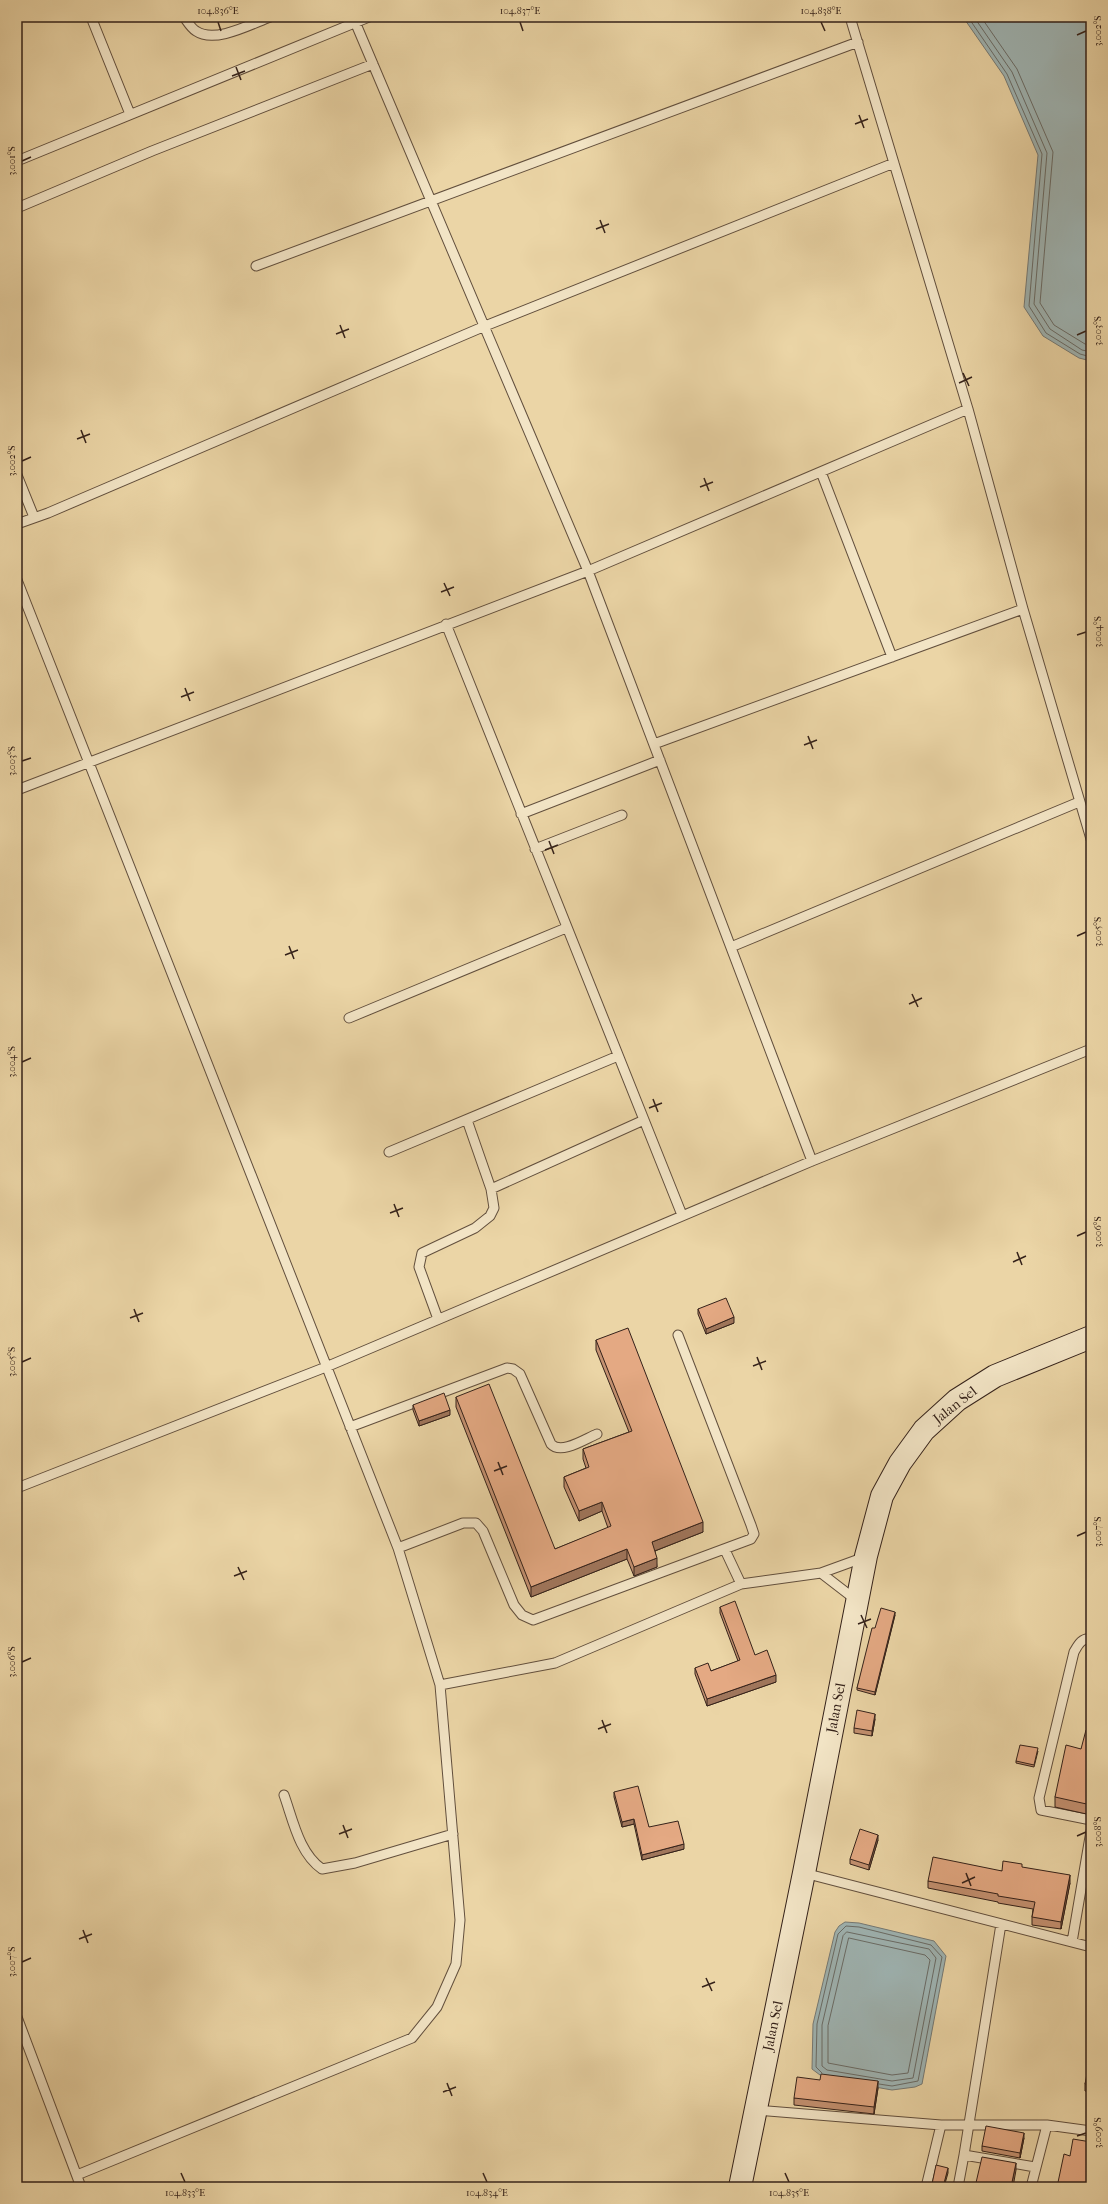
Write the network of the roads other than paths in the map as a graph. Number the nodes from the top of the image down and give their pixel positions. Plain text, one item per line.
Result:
1 (91, 17) edge
2 (184, 17) edge
3 (270, 17) edge
4 (369, 17) edge
5 (850, 17) edge
6 (354, 20) edge
7 (858, 42) junction
8 (373, 64) junction
9 (130, 114) junction
10 (17, 161) edge
11 (894, 163) junction
12 (431, 200) junction
13 (17, 208) edge
14 (256, 266) dead end
15 (485, 326) junction
16 (968, 409) junction
17 (821, 472) junction
18 (17, 475) edge
19 (34, 517) junction
20 (17, 524) edge
21 (588, 571) junction
22 (17, 580) edge
23 (1023, 609) junction
24 (446, 624) junction
25 (892, 656) junction
26 (654, 744) junction
27 (660, 760) junction
28 (88, 762) junction
29 (17, 790) edge
30 (1079, 802) junction
31 (521, 814) junction
32 (622, 815) dead end
33 (1091, 839) edge
34 (535, 849) junction
35 (566, 928) junction
36 (731, 947) junction
37 (349, 1018) dead end
38 (1091, 1049) edge
39 (618, 1056) junction
40 (467, 1120) junction
41 (644, 1120) junction
42 (389, 1152) dead end
43 (812, 1161) junction
44 (492, 1189) junction
45 (682, 1215) junction
46 (438, 1319) junction
47 (678, 1334) dead end
48 (1091, 1337) edge
49 (326, 1367) junction
50 (350, 1427) junction
51 (597, 1434) dead end
52 (17, 1488) edge
53 (398, 1548) junction
54 (725, 1550) junction
55 (866, 1556) junction
56 (821, 1572) junction
57 (741, 1584) junction
58 (857, 1600) junction
59 (1091, 1639) edge
60 (440, 1685) junction
61 (284, 1794) dead end
62 (1091, 1820) edge
63 (1091, 1831) edge
64 (453, 1834) junction
65 (804, 1873) junction
66 (1001, 1924) junction
67 (1072, 1942) junction
68 (1091, 1947) edge
69 (17, 2017) edge
70 (755, 2110) junction
71 (968, 2123) junction
72 (941, 2125) junction
73 (1047, 2125) junction
74 (1091, 2132) edge
75 (964, 2155) junction
76 (1035, 2167) junction
77 (77, 2174) junction
78 (81, 2187) edge
79 (740, 2187) edge
80 (926, 2187) edge
81 (958, 2187) edge
82 (1031, 2187) edge

1 - 9 lane
2 - 3 lane
4 - 6 lane
5 - 7 lane
6 - 8 lane
6 - 9 lane
7 - 11 lane
7 - 12 lane
8 - 12 lane
8 - 13 lane
9 - 10 lane
11 - 15 lane
11 - 16 lane
12 - 14 lane
12 - 15 lane
15 - 19 lane
15 - 21 lane
16 - 17 lane
16 - 23 lane
17 - 21 lane
17 - 25 lane
18 - 19 lane
19 - 20 lane
21 - 24 lane
21 - 26 lane
22 - 28 lane
23 - 25 lane
23 - 30 lane
24 - 28 lane
24 - 31 lane
25 - 26 lane
26 - 27 lane
27 - 31 lane
27 - 36 lane
28 - 29 lane
28 - 49 lane
30 - 33 lane
30 - 36 lane
31 - 34 lane
32 - 34 lane
34 - 35 lane
35 - 37 lane
35 - 39 lane
36 - 43 lane
38 - 43 lane
39 - 40 lane
39 - 41 lane
40 - 42 lane
40 - 44 lane
41 - 44 lane
41 - 45 lane
43 - 45 lane
44 - 46 lane
45 - 46 lane
46 - 49 lane
47 - 54 lane
48 - 55 street, Jalan Sel
49 - 50 lane
49 - 52 lane
50 - 51 lane
50 - 53 lane
53 - 54 lane
53 - 60 lane
54 - 57 lane
55 - 56 lane
55 - 58 street, Jalan Sel
56 - 57 lane
56 - 58 lane
57 - 60 lane
58 - 65 street, Jalan Sel
59 - 62 lane
60 - 64 lane
61 - 64 lane
63 - 67 lane
64 - 77 lane
65 - 66 lane
65 - 70 street, Jalan Sel
66 - 67 lane
66 - 71 lane
67 - 68 lane
69 - 77 lane
70 - 72 lane
70 - 79 street, Jalan Sel
71 - 72 lane
71 - 73 lane
71 - 75 lane
72 - 80 lane
73 - 74 lane
73 - 76 lane
75 - 76 lane
75 - 81 lane
76 - 82 lane
77 - 78 lane

